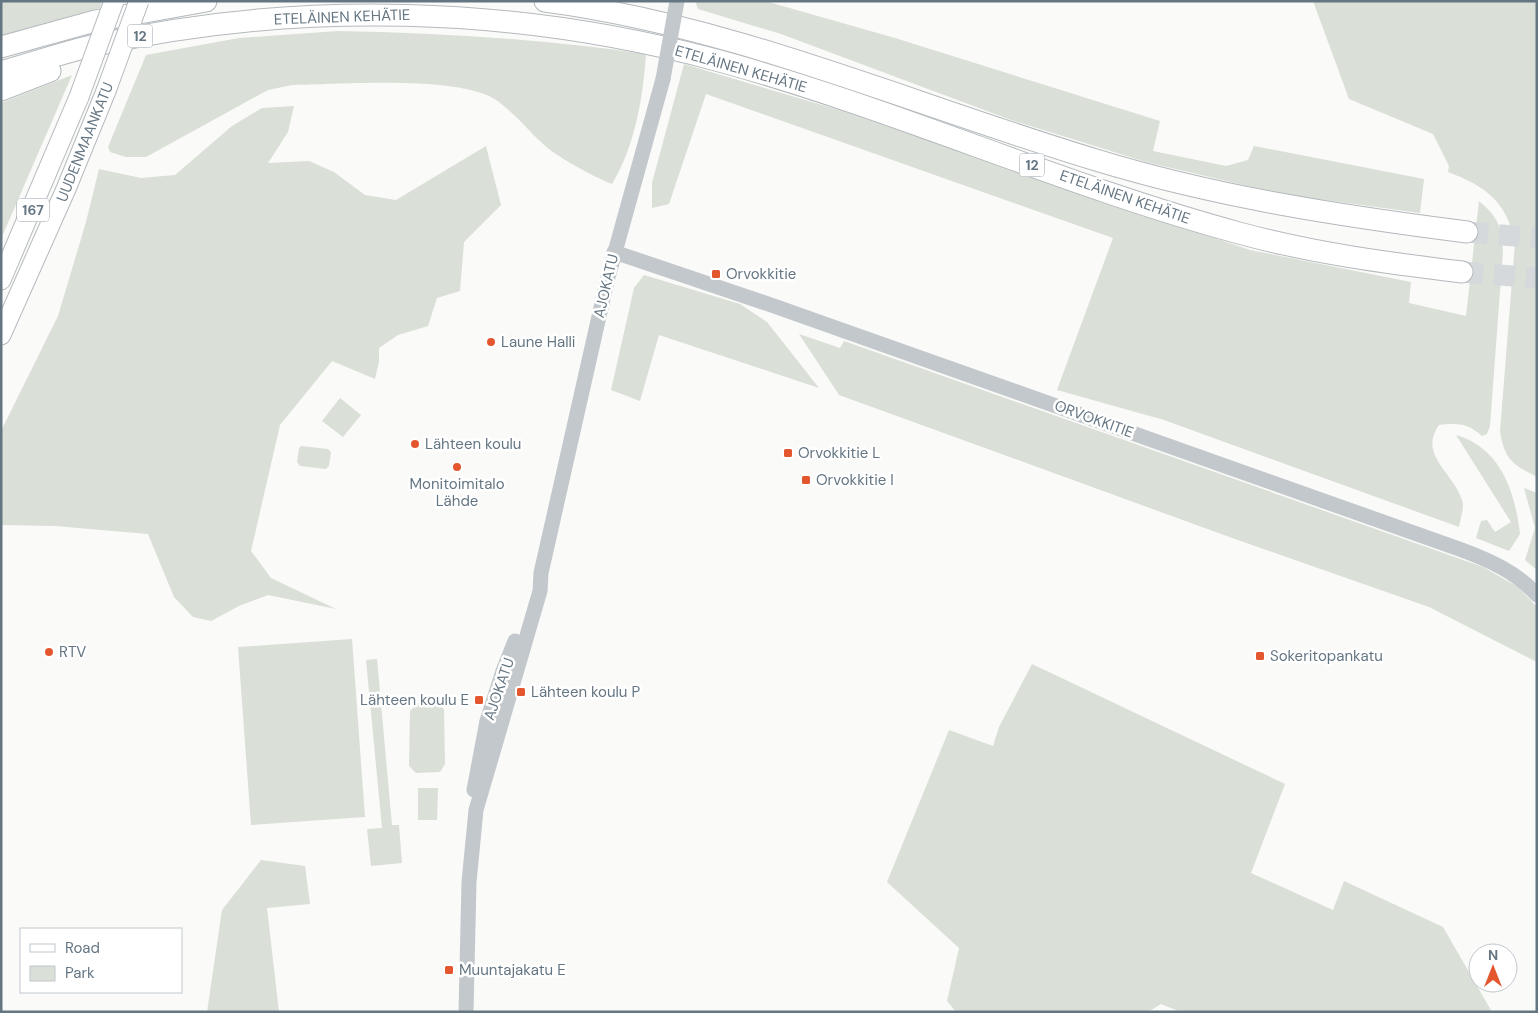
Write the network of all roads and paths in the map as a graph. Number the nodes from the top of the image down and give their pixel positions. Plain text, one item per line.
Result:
1 (114, 1) edge
2 (139, 1) edge
3 (206, 1) edge
4 (545, 1) edge
5 (636, 1) edge
6 (677, 1) edge
7 (281, 17) junction
8 (1, 47) edge
9 (1, 72) edge
10 (1, 90) edge
11 (952, 112) junction
12 (1467, 232) tunnel mouth
13 (614, 252) junction
14 (1462, 272) tunnel mouth
15 (1, 280) edge
16 (1, 335) edge
17 (1537, 595) edge
18 (466, 1012) edge

1 - 15 main road, UUDENMAANKATU / 167, bridge
2 - 16 main road, UUDENMAANKATU, bridge
3 - 8 highway, 12
4 - 11 highway, ETELÄINEN KEHÄTIE / 12
5 - 11 highway
6 - 13 street, AJOKATU, bridge
7 - 9 highway, ETELÄINEN KEHÄTIE / 12
7 - 10 highway
7 - 14 highway, ETELÄINEN KEHÄTIE / 12
11 - 12 highway, ETELÄINEN KEHÄTIE / 12
13 - 17 street, ORVOKKITIE
13 - 18 street, AJOKATU

